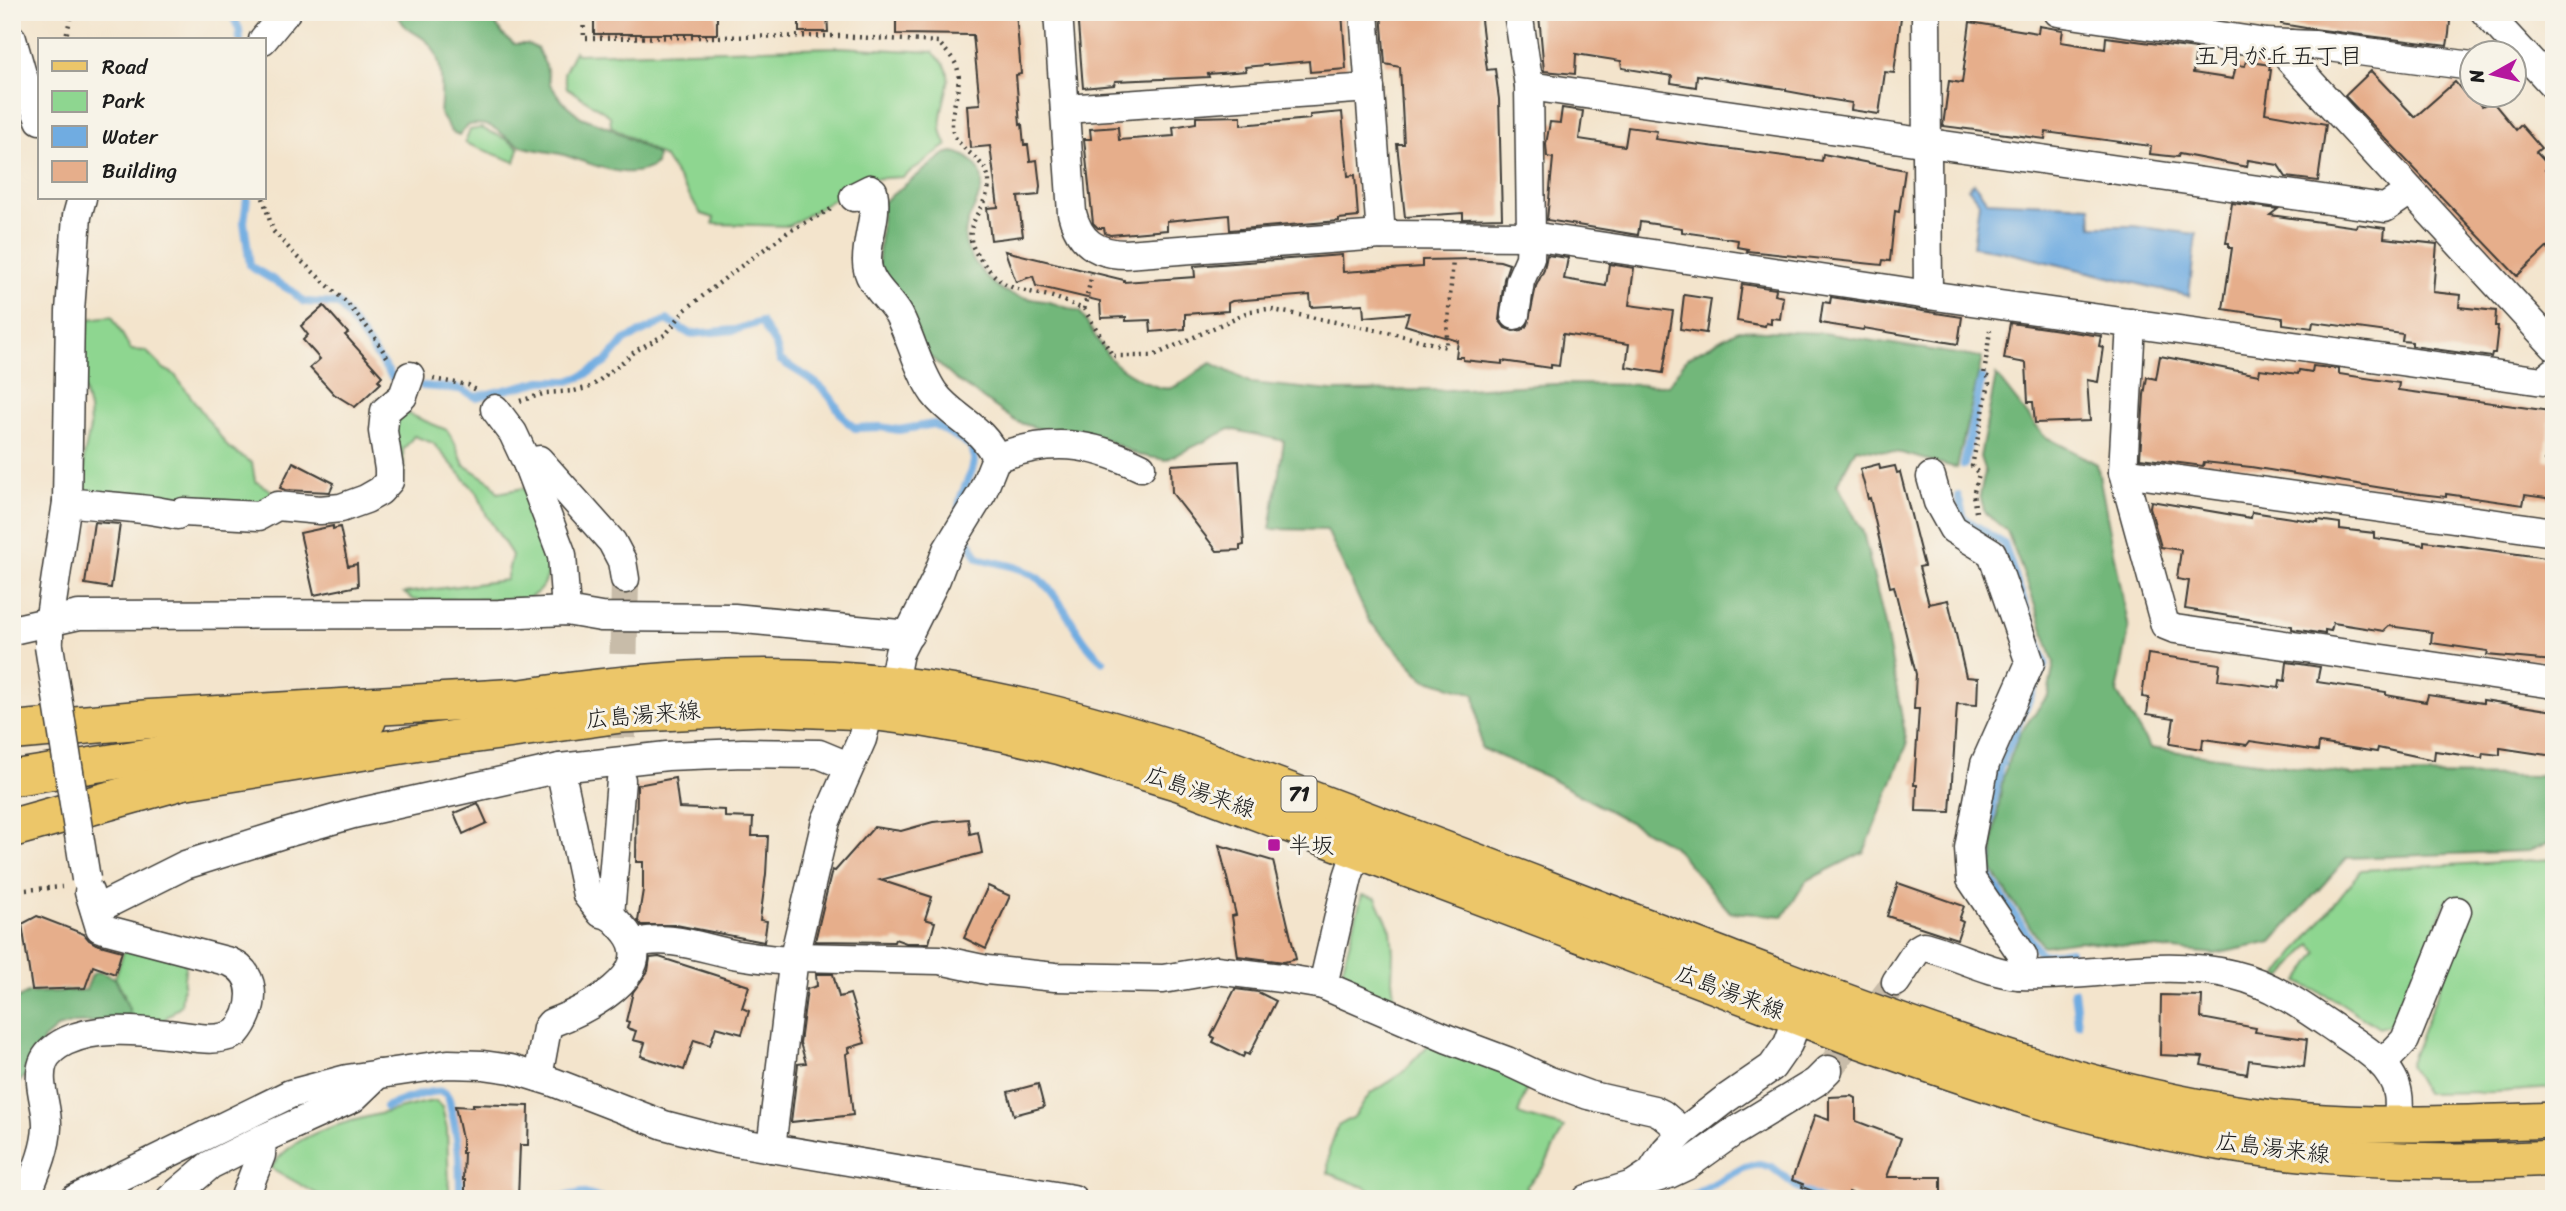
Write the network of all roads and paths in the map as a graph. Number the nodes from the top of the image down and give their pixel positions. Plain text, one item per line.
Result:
1 (72, 12) edge
2 (286, 12) edge
3 (583, 12) edge
4 (1058, 12) edge
5 (1364, 12) edge
6 (1518, 12) edge
7 (1926, 12) edge
8 (2059, 12) edge
9 (2485, 12) edge
10 (66, 38) edge
11 (265, 38) edge
12 (2499, 38) edge
13 (12, 39) edge
14 (2291, 44) junction
15 (2458, 64) edge
16 (2528, 66) edge
17 (1529, 86) junction
18 (2554, 86) edge
19 (1370, 88) junction
20 (1065, 109) junction
21 (38, 115) edge
22 (1927, 144) junction
23 (2410, 191) junction
24 (854, 197) joint
25 (82, 200) edge
26 (263, 200) edge
27 (1381, 235) junction
28 (1455, 235) junction
29 (1531, 236) junction
30 (1097, 249) junction
31 (1928, 295) junction
32 (1084, 309) junction
33 (1516, 315) dead end
34 (2131, 323) junction
35 (2554, 346) edge
36 (1987, 356) dead end
37 (2554, 372) edge
38 (410, 376) junction
39 (487, 400) junction
40 (996, 458) junction
41 (527, 463) junction
42 (1141, 467) dead end
43 (2123, 472) junction
44 (1931, 477) dead end
45 (67, 502) junction
46 (1984, 519) dead end
47 (2554, 532) edge
48 (625, 579) tunnel mouth
49 (566, 611) junction
50 (12, 631) edge
51 (49, 635) junction
52 (909, 635) junction
53 (893, 683) junction
54 (2554, 684) edge
55 (512, 698) junction
56 (869, 712) junction
57 (12, 731) edge
58 (848, 766) junction
59 (560, 768) junction
60 (12, 778) edge
61 (621, 780) tunnel mouth
62 (176, 782) junction
63 (12, 809) edge
64 (12, 828) edge
65 (1357, 850) junction
66 (12, 891) edge
67 (89, 891) junction
68 (2457, 911) dead end
69 (611, 915) junction
70 (634, 944) junction
71 (794, 959) junction
72 (2019, 975) junction
73 (1896, 982) tunnel mouth
74 (1323, 985) junction
75 (1798, 1017) junction
76 (2382, 1064) junction
77 (1828, 1070) tunnel mouth
78 (378, 1074) junction
79 (538, 1077) junction
80 (2554, 1119) edge
81 (2398, 1126) junction
82 (1683, 1132) junction
83 (262, 1139) junction
84 (771, 1148) junction
85 (2554, 1158) edge
86 (1630, 1186) junction
87 (25, 1199) edge
88 (75, 1199) edge
89 (170, 1199) edge
90 (244, 1199) edge
91 (1073, 1199) edge
92 (1587, 1199) edge

1 - 10 path
2 - 11 street
3 - 32 path
4 - 20 street
5 - 19 street
6 - 17 street
7 - 22 street
8 - 14 street
9 - 12 street
13 - 21 street
14 - 15 street
14 - 23 street
16 - 18 street
17 - 22 street
17 - 29 street
19 - 20 street
19 - 27 street
20 - 30 street
22 - 23 street
22 - 31 street
23 - 35 street
24 - 39 path
24 - 40 street
25 - 45 street
26 - 38 path
27 - 28 street
27 - 30 street
28 - 29 street
28 - 32 path
29 - 31 street
29 - 33 street
30 - 32 path
31 - 34 street
34 - 37 street
34 - 43 street
36 - 46 path
38 - 39 path
38 - 45 street
39 - 41 street
40 - 42 street
40 - 52 street
41 - 48 street
41 - 49 street
43 - 47 street
43 - 54 street
44 - 72 street
45 - 51 street
49 - 51 street
49 - 52 street
50 - 51 street
51 - 67 street, bridge
52 - 53 street
53 - 55 main road, 広島湯来線 / 71
53 - 81 main road, 広島湯来線 / 71
55 - 57 highway
55 - 60 main road, 広島湯来線 / 71
56 - 58 street
56 - 62 main road, 広島湯来線 / 71
56 - 65 main road, 広島湯来線 / 71
58 - 59 street
58 - 71 street
59 - 67 street
59 - 69 street
61 - 69 street
62 - 63 main road, 広島湯来線 / 71
62 - 64 highway
65 - 74 street
65 - 75 main road, 広島湯来線 / 71
66 - 67 path
67 - 87 street
68 - 76 street
69 - 70 street
70 - 71 street
70 - 79 street
71 - 74 street
71 - 84 street
72 - 73 street
72 - 76 street
74 - 82 street
75 - 82 street
75 - 85 main road, 広島湯来線 / 71
76 - 81 street
77 - 86 street
78 - 79 street
78 - 83 street
78 - 88 street
79 - 84 street
80 - 81 main road, 広島湯来線 / 71
82 - 86 street
83 - 89 street
83 - 90 street
84 - 91 street
86 - 92 street

